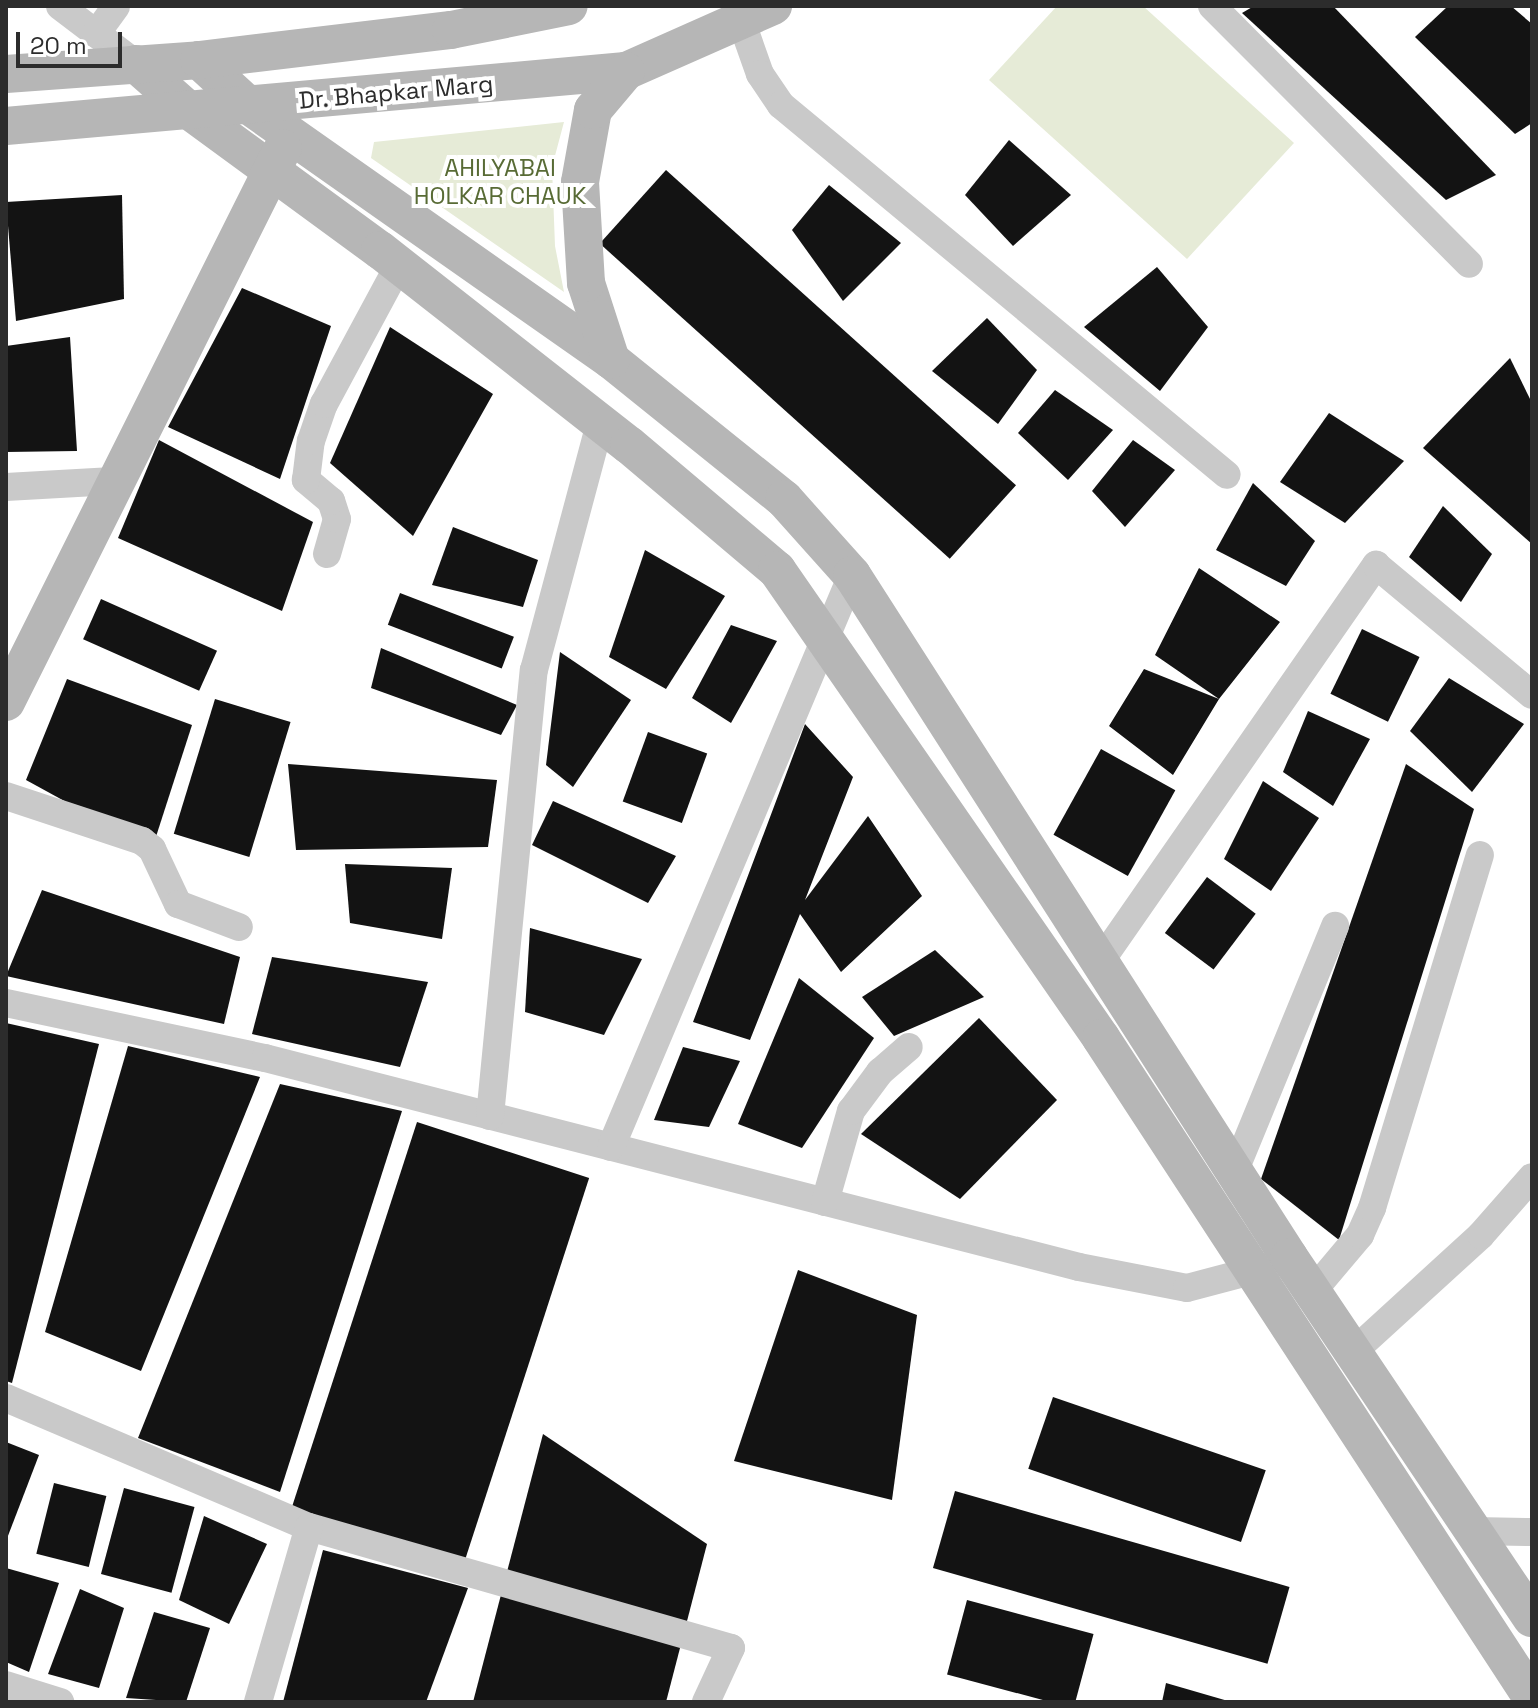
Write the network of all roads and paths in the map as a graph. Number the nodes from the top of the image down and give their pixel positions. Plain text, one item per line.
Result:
1 (60, 6) edge
2 (116, 6) edge
3 (569, 6) edge
4 (1212, 6) edge
5 (758, 14) edge
6 (96, 34) junction
7 (199, 60) junction
8 (136, 64) junction
9 (626, 71) junction
10 (6, 74) edge
11 (248, 105) junction
12 (187, 109) junction
13 (6, 126) edge
14 (293, 132) junction
15 (270, 168) junction
16 (1469, 264) dead end
17 (399, 265) junction
18 (611, 360) junction
19 (600, 423) junction
20 (1227, 475) dead end
21 (113, 481) junction
22 (6, 487) edge
23 (327, 554) dead end
24 (852, 575) junction
25 (825, 640) junction
26 (1532, 695) edge
27 (6, 702) edge
28 (6, 796) edge
29 (1480, 855) dead end
30 (1335, 926) dead end
31 (239, 927) dead end
32 (1100, 962) junction
33 (6, 1003) edge
34 (909, 1047) dead end
35 (490, 1116) junction
36 (611, 1147) junction
37 (1235, 1170) junction
38 (1528, 1187) edge
39 (825, 1202) junction
40 (1289, 1257) junction
41 (1255, 1273) junction
42 (1312, 1292) junction
43 (1353, 1352) junction
44 (6, 1398) edge
45 (309, 1527) junction
46 (1473, 1531) junction
47 (1532, 1532) edge
48 (1532, 1618) edge
49 (6, 1685) edge
50 (1532, 1698) edge
51 (60, 1702) edge
52 (258, 1702) edge
53 (706, 1702) edge

1 - 6 street
2 - 6 street
3 - 7 main road
4 - 16 street
5 - 9 main road, Dr. Bhapkar Marg
5 - 20 street
6 - 8 street
7 - 8 main road
7 - 11 main road
8 - 10 main road
8 - 12 main road
9 - 11 main road, Dr. Bhapkar Marg
9 - 18 main road
11 - 12 main road, Dr. Bhapkar Marg
11 - 14 main road
12 - 13 main road, Dr. Bhapkar Marg
12 - 15 main road
14 - 15 main road
14 - 18 main road
15 - 17 main road
15 - 21 main road
17 - 19 main road
17 - 23 street
18 - 24 main road
19 - 25 main road
19 - 35 street
21 - 22 street
21 - 27 main road
24 - 25 street
24 - 32 main road
25 - 36 street
25 - 41 main road
26 - 32 street
28 - 31 street
29 - 42 street
30 - 37 street
32 - 37 main road
33 - 35 street
34 - 39 street
35 - 36 street
36 - 39 street
37 - 40 main road
38 - 43 street
39 - 41 street
40 - 41 street
40 - 42 main road
41 - 50 main road
42 - 43 main road
43 - 46 main road
44 - 45 street
45 - 52 street
45 - 53 street
46 - 47 street
46 - 48 main road
49 - 51 street

